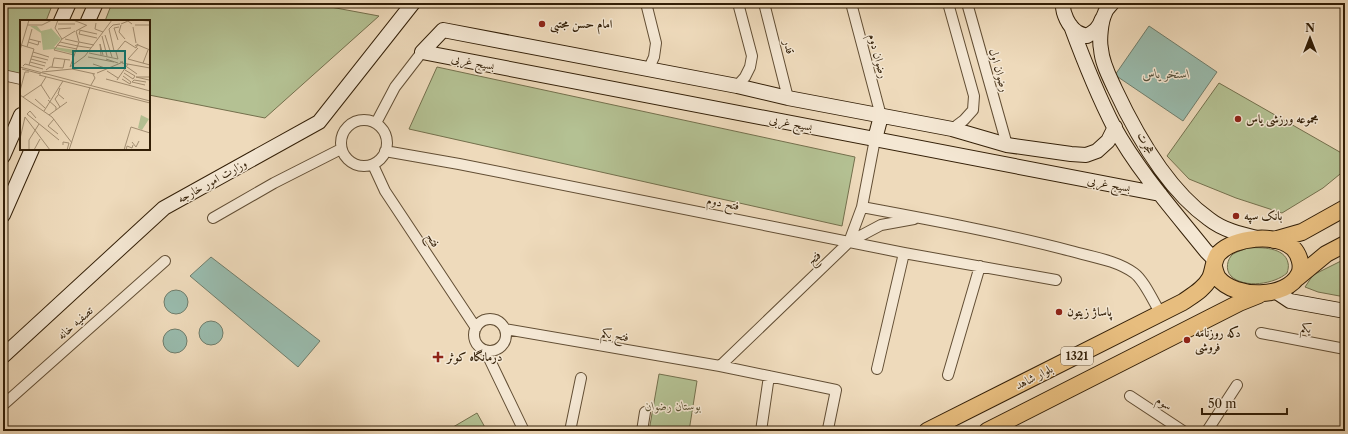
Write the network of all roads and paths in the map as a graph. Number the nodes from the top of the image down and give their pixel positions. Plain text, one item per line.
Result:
1 (69, 3) edge
2 (96, 3) edge
3 (413, 3) edge
4 (646, 3) edge
5 (738, 3) edge
6 (764, 3) edge
7 (851, 3) edge
8 (948, 3) edge
9 (967, 3) edge
10 (1063, 3) edge
11 (1107, 6) edge
12 (62, 20) edge
13 (88, 20) edge
14 (1071, 26) junction
15 (422, 52) junction
16 (648, 70) junction
17 (3, 75) edge
18 (20, 79) edge
19 (737, 86) junction
20 (788, 98) junction
21 (881, 116) junction
22 (20, 117) edge
23 (376, 123) junction
24 (1115, 127) junction
25 (952, 129) junction
26 (875, 139) junction
27 (1007, 145) junction
28 (341, 149) junction
29 (32, 150) edge
30 (386, 151) junction
31 (3, 156) edge
32 (373, 165) junction
33 (1160, 194) junction
34 (862, 207) junction
35 (1345, 208) edge
36 (3, 215) edge
37 (920, 217) junction
38 (213, 218) dead end
39 (1267, 239) junction
40 (849, 242) junction
41 (1345, 244) edge
42 (904, 253) junction
43 (165, 261) dead end
44 (1214, 263) junction
45 (980, 266) junction
46 (1056, 280) dead end
47 (1281, 287) junction
48 (1345, 302) edge
49 (1345, 311) edge
50 (1161, 314) junction
51 (476, 328) junction
52 (505, 329) junction
53 (1261, 333) dead end
54 (1345, 349) edge
55 (485, 350) junction
56 (3, 356) edge
57 (720, 366) junction
58 (877, 369) dead end
59 (948, 375) dead end
60 (769, 376) junction
61 (581, 378) dead end
62 (1237, 385) dead end
63 (1130, 396) dead end
64 (3, 405) edge
65 (645, 412) dead end
66 (828, 429) dead end
67 (524, 430) edge
68 (534, 431) edge
69 (570, 431) edge
70 (642, 431) edge
71 (761, 431) edge
72 (927, 431) edge
73 (987, 431) edge
74 (1183, 431) edge
75 (1207, 431) edge

1 - 12 main road
2 - 13 main road
3 - 56 main road, وزارت امور خارجه
4 - 16 street
5 - 19 street
6 - 20 street, قدر
7 - 21 street, رضوان دوم
8 - 25 street
9 - 27 street, رضوان اول
10 - 14 main road, هجرت
11 - 14 main road
11 - 39 main road, هجرت
14 - 24 main road, هجرت
15 - 16 main road, بسیج غربی
15 - 23 street
15 - 26 main road, بسیج غربی
16 - 19 main road, بسیج غربی
17 - 18 street
19 - 20 main road, بسیج غربی
20 - 21 main road, بسیج غربی
21 - 25 main road, بسیج غربی
21 - 26 main road
22 - 31 main road
23 - 28 street
23 - 30 street
24 - 27 main road, بسیج غربی
24 - 33 main road, هجرت
25 - 27 main road, بسیج غربی
26 - 33 main road, بسیج غربی
26 - 34 street, فتح
28 - 32 street
28 - 38 street
29 - 36 main road
30 - 32 street
30 - 40 street, فتح دوم
32 - 51 street, فتح
33 - 44 main road, هجرت
34 - 37 street
34 - 40 street, فتح
35 - 39 main road
37 - 40 street
37 - 50 street
39 - 44 main road
39 - 47 main road
40 - 42 street, فتح دوم
40 - 57 street, فتح
41 - 47 main road, 1321
42 - 45 street, فتح دوم
42 - 58 street
43 - 64 street, تصفیه خانه
44 - 47 main road
44 - 50 main road, بلوار شاهد / 1321
45 - 46 street, فتح دوم
45 - 59 street
47 - 48 main road
47 - 49 main road
47 - 73 main road, 1321
50 - 72 main road, بلوار شاهد / 1321
51 - 52 street
51 - 55 street
52 - 55 street
52 - 57 street, فتح یکم
53 - 54 street, یکم
55 - 67 street
57 - 60 street, فتح یکم
60 - 66 street, فتح یکم
60 - 71 street
61 - 69 street
62 - 75 street
63 - 74 street, سوم
65 - 70 street
67 - 68 street

